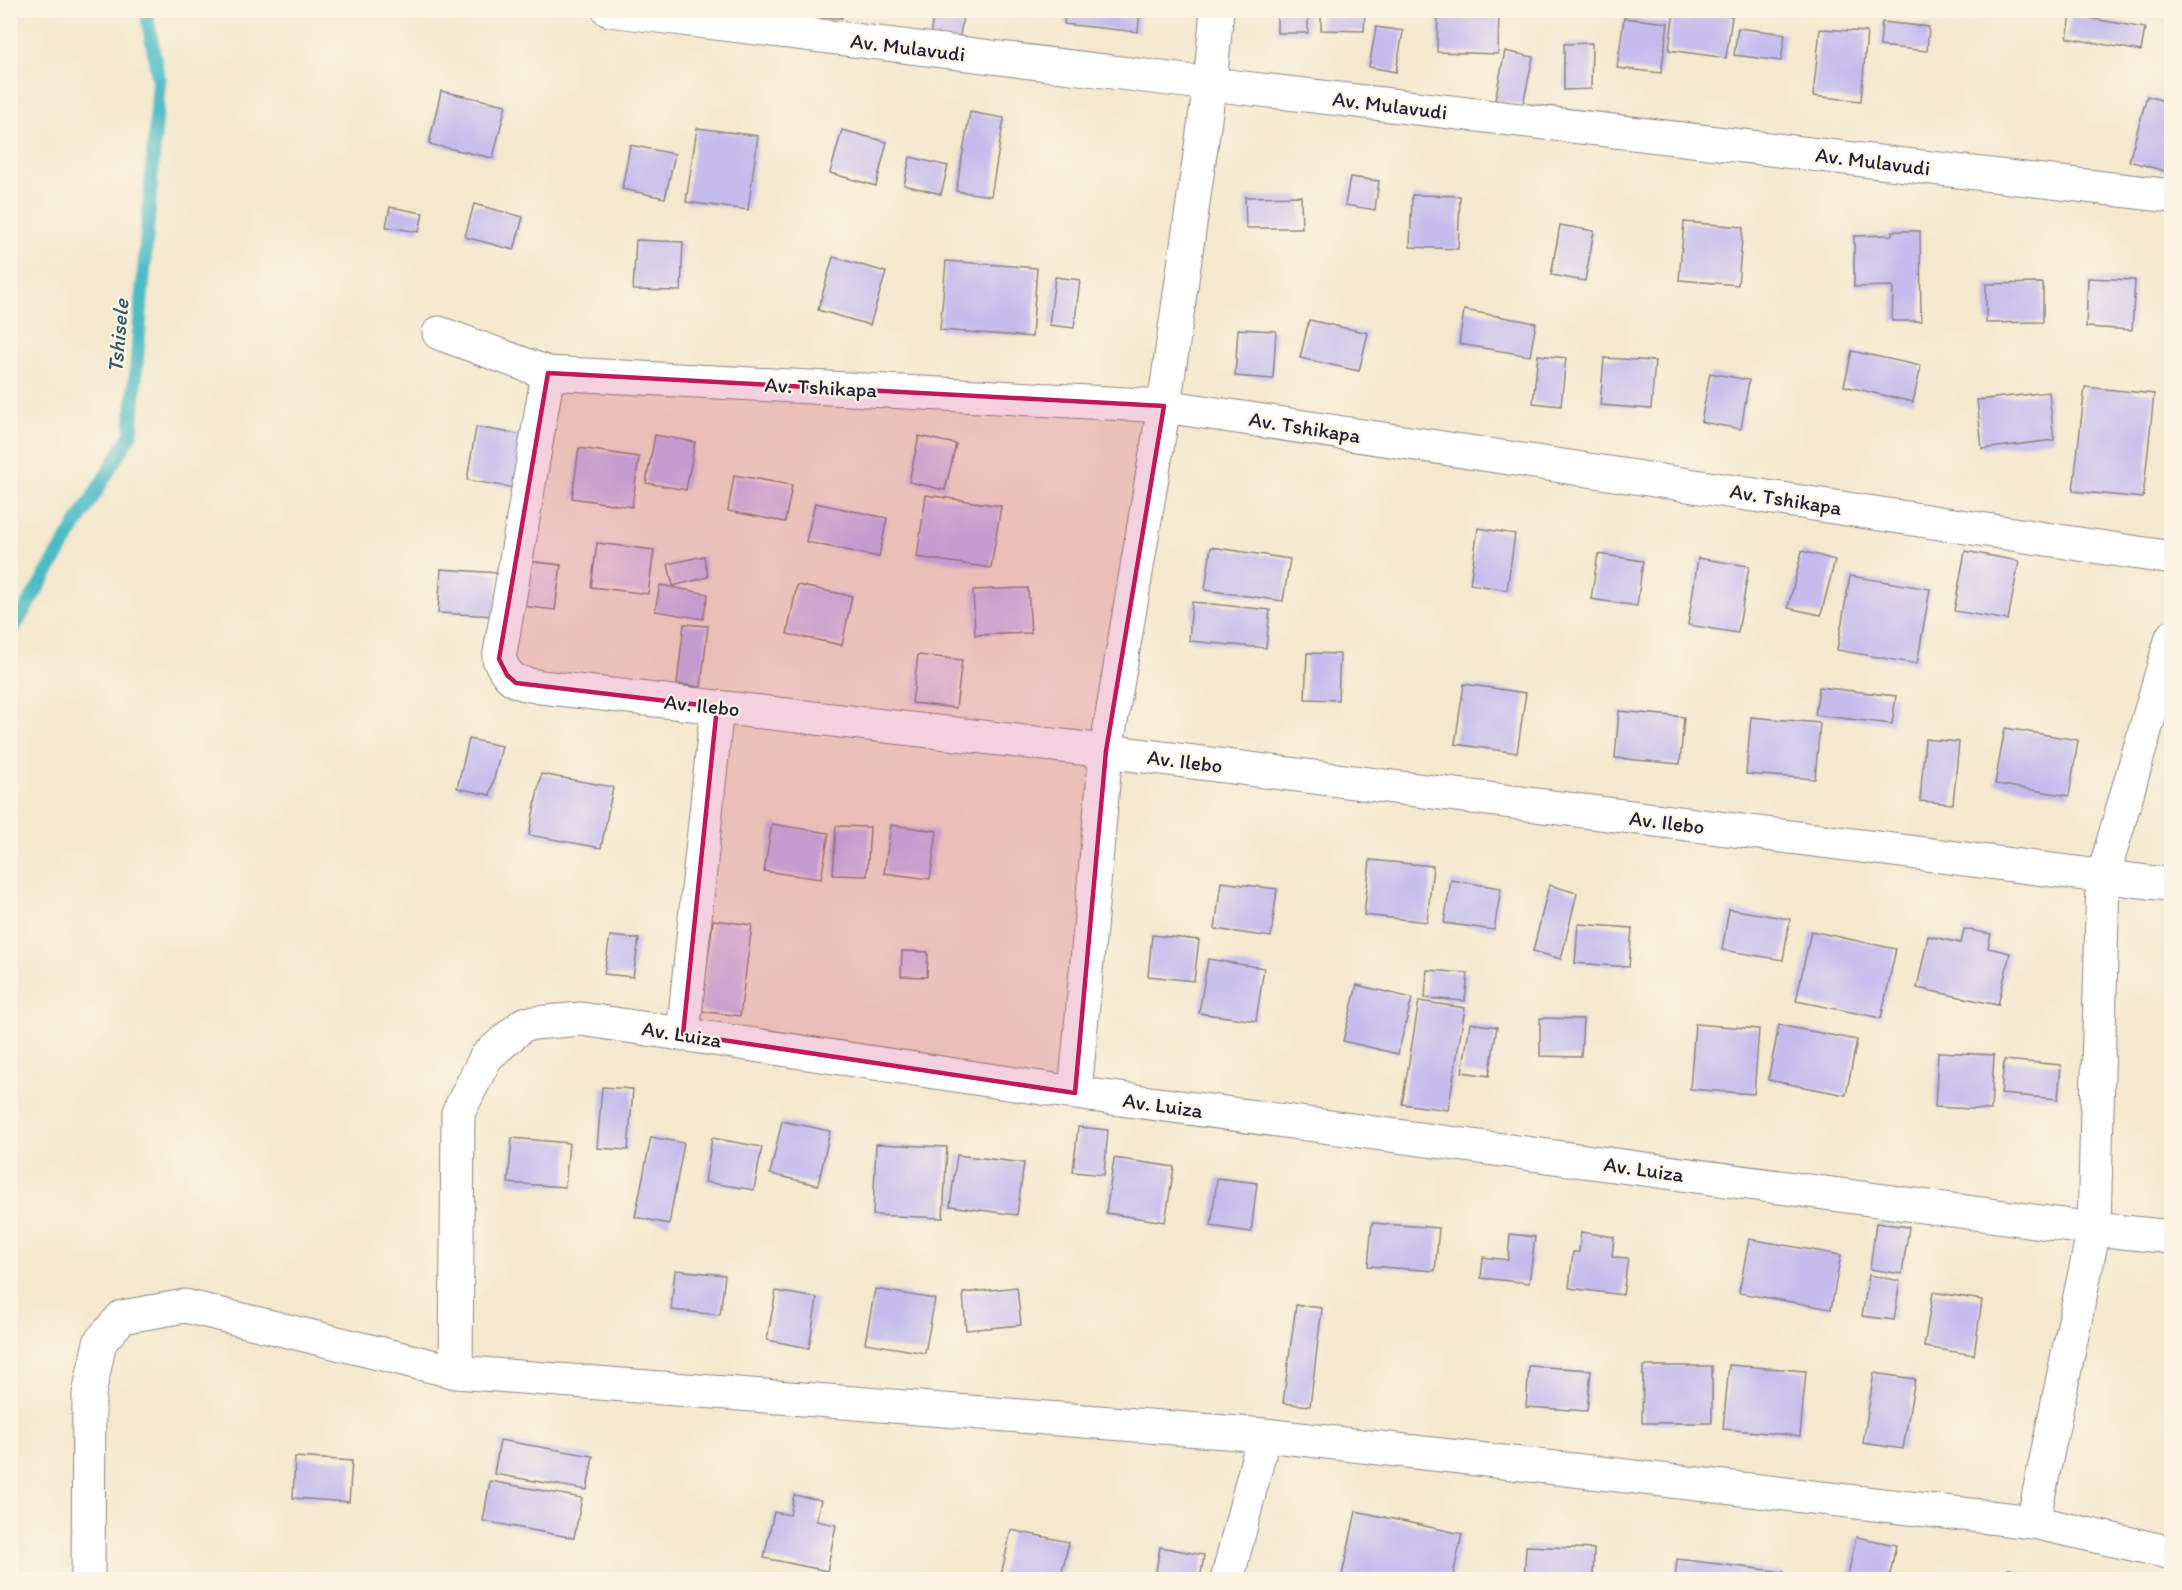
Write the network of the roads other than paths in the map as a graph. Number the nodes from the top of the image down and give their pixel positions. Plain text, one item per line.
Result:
1 (609, 10) edge
2 (1217, 10) edge
3 (1210, 84) junction
4 (2172, 196) edge
5 (439, 333) dead end
6 (548, 373) junction
7 (1164, 406) junction
8 (2172, 558) edge
9 (2172, 638) edge
10 (717, 707) junction
11 (1106, 751) junction
12 (2103, 877) junction
13 (2172, 885) edge
14 (683, 1034) junction
15 (1075, 1093) junction
16 (2094, 1229) junction
17 (2172, 1237) edge
18 (456, 1372) junction
19 (1264, 1435) junction
20 (2033, 1522) junction
21 (2172, 1553) edge
22 (88, 1580) edge
23 (1227, 1580) edge

1 - 3 street, Av. Mulavudi
2 - 3 street
3 - 4 street, Av. Mulavudi
3 - 7 street
5 - 6 street, Av. Tshikapa
6 - 7 street, Av. Tshikapa
6 - 10 street, Av. Ilebo
7 - 8 street, Av. Tshikapa
7 - 11 street
9 - 12 street
10 - 11 street, Av. Ilebo
10 - 14 street
11 - 12 street, Av. Ilebo
11 - 15 street
12 - 13 street, Av. Ilebo
12 - 16 street
14 - 15 street, Av. Luiza
14 - 18 street, Av. Luiza
15 - 16 street, Av. Luiza
16 - 17 street, Av. Luiza
16 - 20 street
18 - 19 street
18 - 22 street
19 - 20 street
19 - 23 street
20 - 21 street

